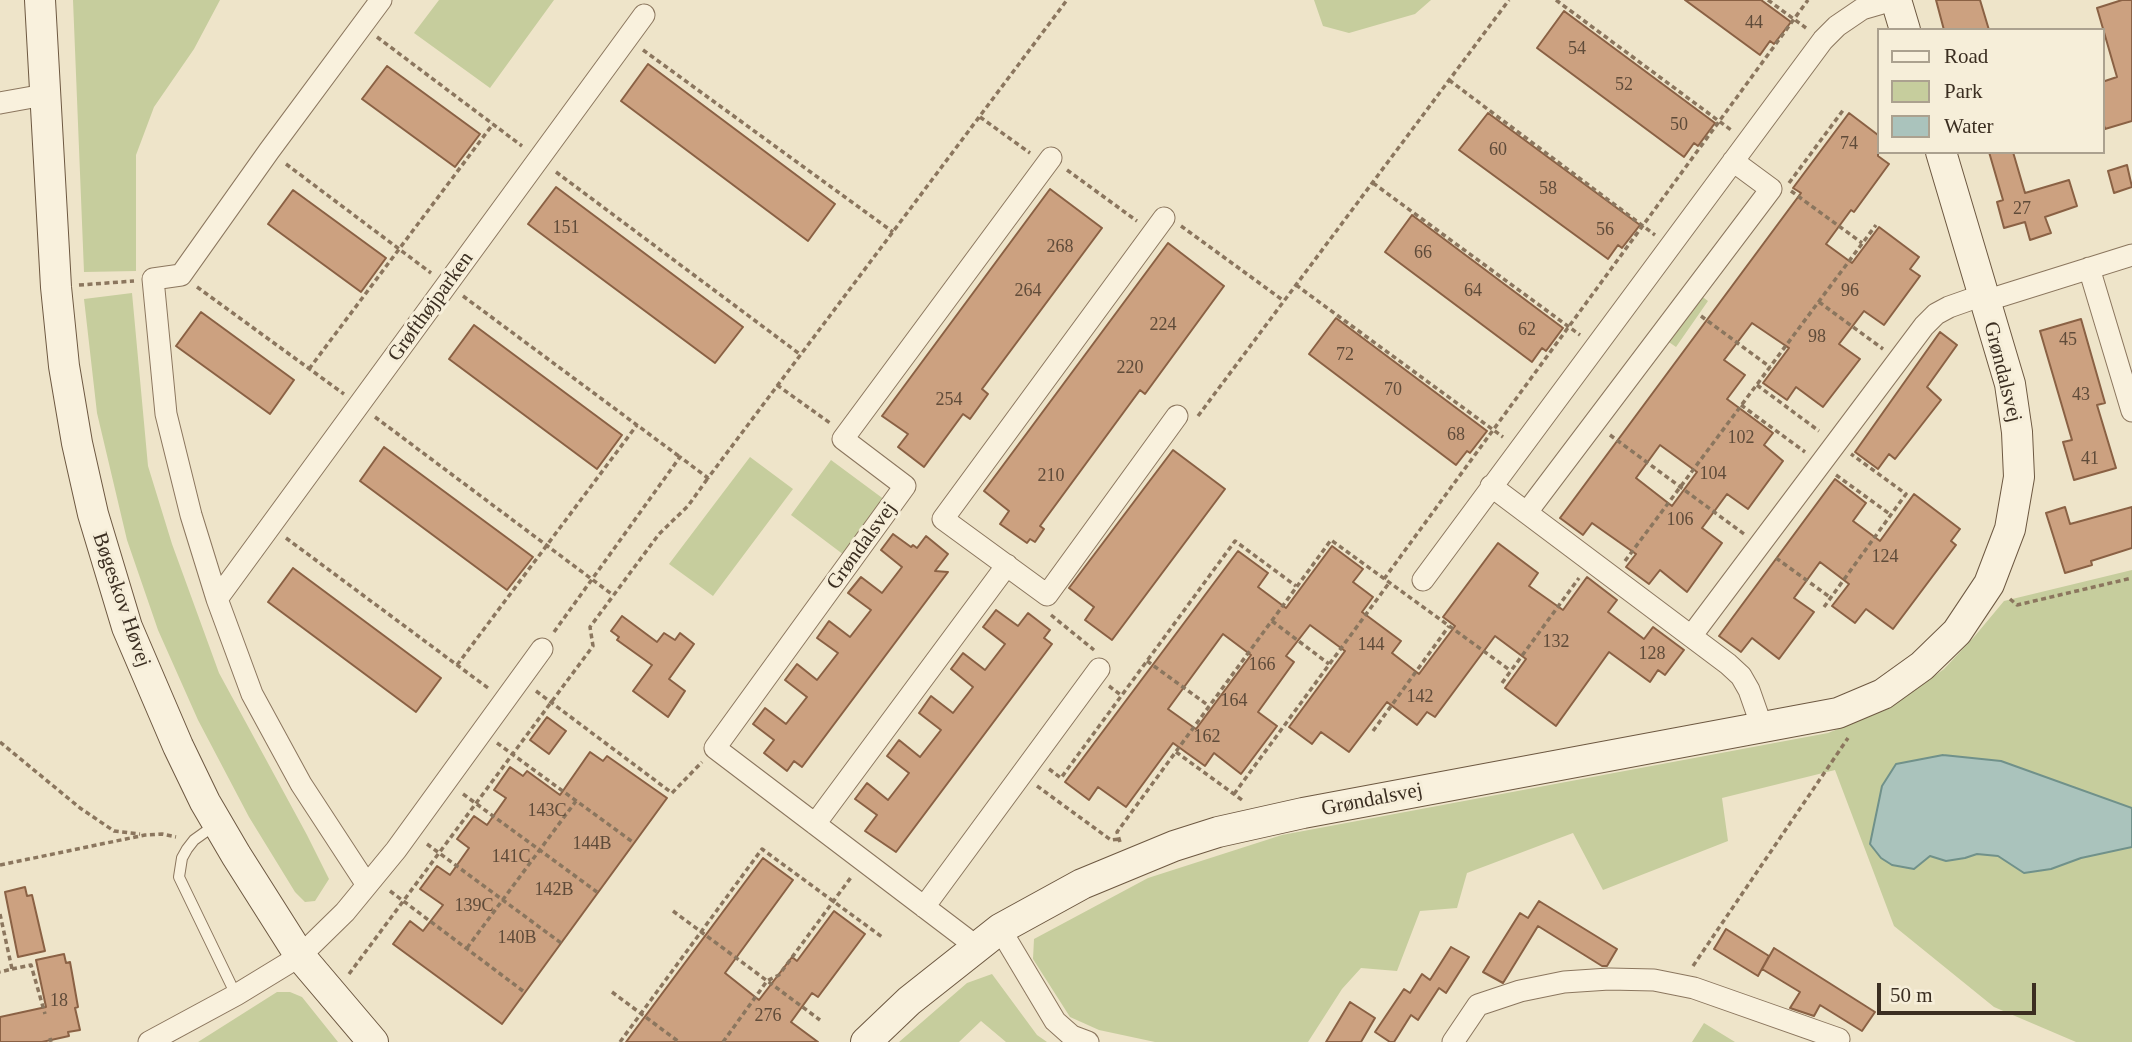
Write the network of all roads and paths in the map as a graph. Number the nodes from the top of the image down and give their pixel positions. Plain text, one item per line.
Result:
1 (40, 0) edge
2 (381, 0) edge
3 (1067, 0) edge
4 (1509, 0) edge
5 (1556, 0) edge
6 (1769, 0) edge
7 (1808, 0) edge
8 (1895, 0) edge
9 (644, 15) dead end
10 (1794, 19) junction
11 (1904, 28) edge
12 (370, 32) dead end
13 (627, 38) junction
14 (1823, 40) junction
15 (1449, 80) junction
16 (44, 95) junction
17 (0, 103) edge
18 (1844, 109) dead end
19 (980, 117) junction
20 (1719, 121) junction
21 (493, 124) junction
22 (1747, 142) junction
23 (269, 150) junction
24 (1942, 154) edge
25 (539, 159) junction
26 (1733, 161) junction
27 (1048, 162) junction
28 (1373, 183) junction
29 (1158, 225) junction
30 (1876, 225) dead end
31 (1643, 226) junction
32 (893, 232) junction
33 (1862, 243) junction
34 (1670, 246) junction
35 (400, 249) junction
36 (2132, 255) edge
37 (2089, 268) junction
38 (181, 275) junction
39 (153, 279) junction
40 (447, 285) junction
41 (1296, 285) junction
42 (56, 287) junction
43 (1696, 288) junction
44 (1984, 298) junction
45 (1284, 301) junction
46 (1819, 302) junction
47 (1569, 327) junction
48 (1595, 346) junction
49 (801, 355) junction
50 (1899, 360) junction
51 (1770, 367) junction
52 (309, 369) junction
53 (1757, 384) junction
54 (777, 386) junction
55 (359, 405) junction
56 (2132, 411) edge
57 (1177, 416) joint
58 (1593, 424) junction
59 (637, 425) junction
60 (1493, 430) junction
61 (846, 435) junction
62 (1837, 443) junction
63 (1519, 449) junction
64 (680, 457) junction
65 (708, 478) junction
66 (1491, 486) junction
67 (1680, 487) junction
68 (1527, 512) junction
69 (270, 526) junction
70 (547, 545) junction
71 (1760, 545) junction
72 (1592, 560) junction
73 (1007, 565) junction
74 (1613, 577) junction
75 (2132, 578) edge
76 (591, 579) junction
77 (1384, 579) junction
78 (1423, 580) dead end
79 (1389, 583) junction
80 (1989, 584) junction
81 (1297, 586) junction
82 (613, 595) junction
83 (1047, 595) junction
84 (1831, 598) junction
85 (217, 599) junction
86 (1824, 607) dead end
87 (1271, 621) junction
88 (1449, 626) junction
89 (1692, 635) junction
90 (542, 649) joint
91 (1147, 661) junction
92 (1329, 664) junction
93 (457, 666) junction
94 (1099, 669) joint
95 (1510, 671) junction
96 (520, 680) junction
97 (1502, 684) dead end
98 (505, 701) junction
99 (551, 703) junction
100 (1209, 706) junction
101 (1853, 707) junction
102 (1762, 727) junction
103 (1373, 730) dead end
104 (482, 732) junction
105 (0, 742) edge
106 (715, 748) junction
107 (1175, 752) junction
108 (512, 754) junction
109 (1027, 766) junction
110 (446, 781) junction
111 (1234, 794) junction
112 (576, 801) junction
113 (476, 803) junction
114 (1259, 822) junction
115 (217, 823) junction
116 (815, 824) junction
117 (409, 831) junction
118 (145, 835) junction
119 (634, 843) dead end
120 (191, 844) junction
121 (540, 850) junction
122 (1123, 851) junction
123 (439, 853) junction
124 (863, 861) junction
125 (0, 865) edge
126 (370, 882) junction
127 (597, 892) dead end
128 (502, 900) junction
129 (404, 901) junction
130 (833, 902) junction
131 (924, 907) junction
132 (673, 911) dead end
133 (0, 914) edge
134 (1000, 929) junction
135 (701, 932) junction
136 (881, 937) dead end
137 (561, 943) dead end
138 (977, 947) junction
139 (467, 949) junction
140 (300, 956) junction
141 (12, 969) junction
142 (0, 972) edge
143 (767, 981) junction
144 (1679, 985) junction
145 (523, 991) dead end
146 (612, 992) dead end
147 (236, 995) junction
148 (333, 995) junction
149 (45, 1014) dead end
150 (641, 1014) junction
151 (820, 1020) dead end
152 (1839, 1040) dead end
153 (149, 1042) edge
154 (373, 1042) edge
155 (620, 1042) edge
156 (679, 1042) edge
157 (723, 1042) edge
158 (866, 1042) edge
159 (1088, 1042) edge
160 (1453, 1042) edge

1 - 16 street, Bøgeskov Høvej
2 - 23 street
3 - 19 path
4 - 15 path
5 - 20 path
6 - 10 path
7 - 10 path
8 - 11 street
8 - 14 street
9 - 13 street, Grøfthøjparken
10 - 14 path
10 - 20 path
12 - 21 path
13 - 25 street, Grøfthøjparken
13 - 32 path
14 - 22 street
15 - 28 path
15 - 31 path
16 - 17 street
16 - 42 street, Bøgeskov Høvej
18 - 33 path
19 - 27 path
19 - 32 path
20 - 22 path
20 - 31 path
21 - 25 path
21 - 35 path
22 - 26 street
23 - 35 path
23 - 38 street
24 - 44 street, Grøndalsvej
25 - 40 street, Grøfthøjparken
25 - 49 path
26 - 34 street
26 - 43 street
27 - 29 path
27 - 61 street
28 - 41 path
28 - 47 path
29 - 45 path
29 - 73 street
30 - 33 path
31 - 34 path
31 - 47 path
32 - 49 path
33 - 46 path
34 - 48 street
35 - 40 path
35 - 52 path
36 - 37 street
37 - 44 street
37 - 56 street
38 - 39 street
38 - 52 path
39 - 42 path
39 - 85 street
40 - 55 street, Grøfthøjparken
40 - 59 path
41 - 45 path
41 - 60 path
42 - 115 street, Bøgeskov Høvej
43 - 51 path
43 - 58 street
44 - 50 street, Grøndalsvej
44 - 80 street, Grøndalsvej
45 - 57 path
46 - 50 path
46 - 51 path
47 - 48 path
47 - 60 path
48 - 63 street
49 - 54 path
50 - 62 street, Grøndalsvej
51 - 53 path
52 - 55 path
53 - 62 path
53 - 67 path
54 - 61 path
54 - 65 path
55 - 69 street, Grøfthøjparken
55 - 70 path
57 - 83 street
58 - 67 path
58 - 68 street
59 - 64 path
59 - 70 path
60 - 63 path
60 - 77 path
61 - 106 street, Grøndalsvej
62 - 71 street, Grøndalsvej
62 - 84 path
63 - 66 street
64 - 65 path
64 - 76 path
65 - 82 path
66 - 68 street
66 - 78 street
67 - 71 path
67 - 74 path
68 - 72 street
69 - 85 street, Grøfthøjparken
69 - 93 path
70 - 76 path
70 - 93 path
71 - 84 path
71 - 89 street, Grøndalsvej
72 - 74 street
72 - 95 path
73 - 83 street
73 - 116 street
74 - 89 street
75 - 80 path
76 - 82 path
76 - 90 path
77 - 79 path
77 - 81 path
79 - 88 path
79 - 92 path
80 - 101 street, Grøndalsvej
81 - 87 path
81 - 91 path
82 - 99 path
83 - 94 path
84 - 86 path
85 - 126 street
87 - 92 path
87 - 100 path
88 - 95 path
88 - 103 path
89 - 102 street
90 - 96 street
91 - 100 path
91 - 109 path
92 - 111 path
93 - 98 path
94 - 109 street
95 - 97 path
96 - 98 street
96 - 99 path
98 - 104 street
99 - 106 path
99 - 108 path
100 - 107 path
101 - 102 street, Grøndalsvej
101 - 144 path
102 - 114 street, Grøndalsvej
104 - 108 path
104 - 110 street
105 - 118 path
106 - 116 street
107 - 111 path
107 - 122 path
108 - 112 path
108 - 113 path
109 - 122 path
109 - 131 street
110 - 113 path
110 - 117 street
111 - 114 path
112 - 119 path
112 - 121 path
113 - 121 path
113 - 123 path
114 - 122 street, Grøndalsvej
115 - 120 lane
115 - 140 street, Bøgeskov Høvej
116 - 124 street
117 - 123 path
117 - 126 street
118 - 120 path
118 - 125 path
120 - 147 lane
121 - 127 path
121 - 128 path
122 - 134 street, Grøndalsvej
123 - 128 path
123 - 129 path
124 - 130 path
124 - 131 street
126 - 129 path
126 - 140 street
128 - 137 path
128 - 139 path
129 - 139 path
129 - 148 path
130 - 135 path
130 - 136 path
130 - 143 path
131 - 138 street
132 - 135 path
133 - 141 path
134 - 138 street, Grøndalsvej
134 - 159 street
135 - 143 path
135 - 150 path
138 - 158 street, Grøndalsvej
139 - 145 path
140 - 147 street
140 - 148 street, Bøgeskov Høvej
141 - 142 path
141 - 149 path
143 - 151 path
143 - 157 path
144 - 152 street
144 - 160 street
146 - 150 path
147 - 153 street
148 - 154 street, Bøgeskov Høvej
150 - 155 path
150 - 156 path

